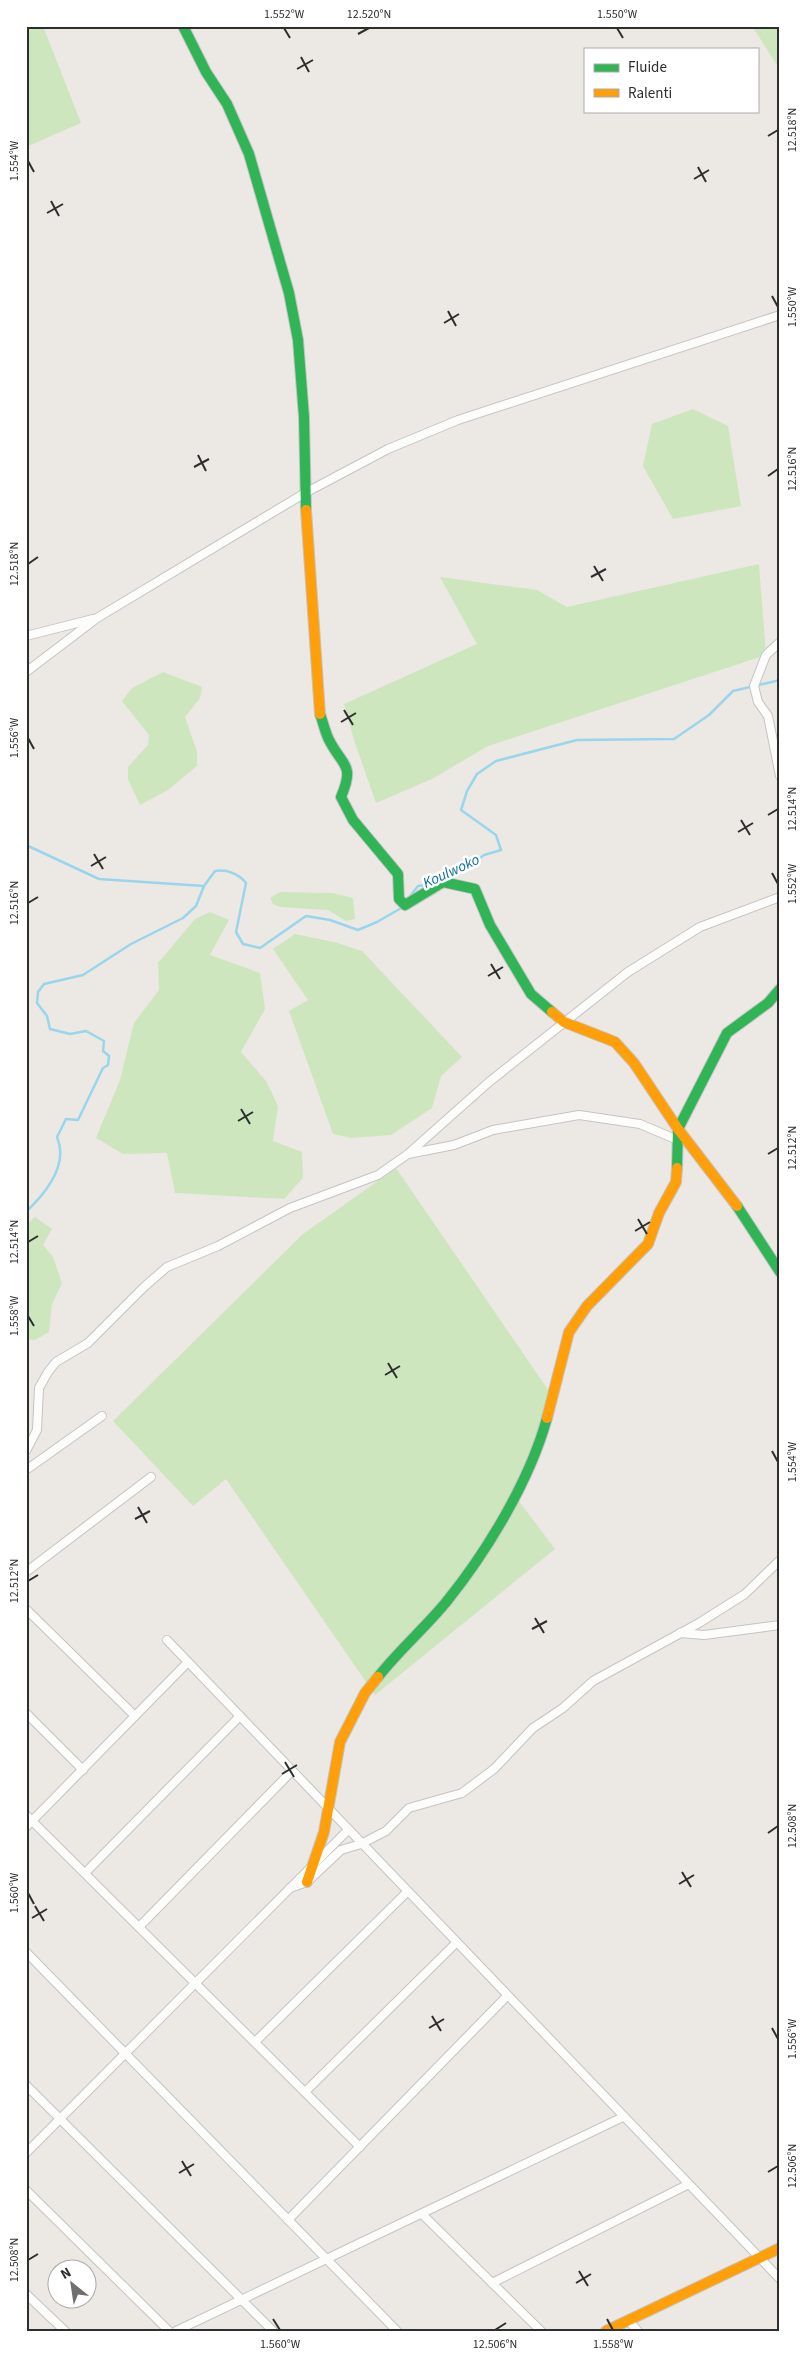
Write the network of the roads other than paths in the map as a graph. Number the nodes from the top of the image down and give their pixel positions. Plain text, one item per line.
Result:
1 (183, 26) edge
2 (780, 315) edge
3 (305, 493) junction
4 (97, 618) junction
5 (26, 636) edge
6 (780, 642) edge
7 (26, 672) edge
8 (780, 776) edge
9 (780, 896) edge
10 (780, 989) edge
11 (564, 1022) junction
12 (678, 1135) junction
13 (408, 1154) junction
14 (780, 1272) edge
15 (102, 1416) dead end
16 (26, 1450) edge
17 (26, 1470) edge
18 (151, 1478) dead end
19 (780, 1560) edge
20 (26, 1572) edge
21 (26, 1609) edge
22 (780, 1625) edge
23 (679, 1633) junction
24 (167, 1640) dead end
25 (188, 1662) junction
26 (26, 1713) edge
27 (135, 1716) junction
28 (240, 1716) junction
29 (83, 1770) junction
30 (292, 1771) junction
31 (329, 1810) junction
32 (28, 1821) edge
33 (348, 1830) junction
34 (362, 1844) junction
35 (317, 1861) junction
36 (85, 1873) junction
37 (307, 1882) junction
38 (290, 1888) junction
39 (407, 1892) junction
40 (139, 1927) junction
41 (456, 1943) junction
42 (26, 1952) edge
43 (195, 1983) junction
44 (507, 1996) junction
45 (255, 2042) junction
46 (126, 2053) junction
47 (26, 2085) edge
48 (305, 2092) junction
49 (623, 2118) junction
50 (60, 2119) junction
51 (360, 2147) junction
52 (26, 2153) edge
53 (687, 2185) junction
54 (26, 2190) edge
55 (422, 2214) junction
56 (288, 2220) junction
57 (780, 2248) edge
58 (326, 2259) junction
59 (758, 2259) junction
60 (780, 2279) edge
61 (492, 2283) junction
62 (26, 2294) edge
63 (242, 2300) junction
64 (628, 2320) junction
65 (65, 2331) edge
66 (169, 2331) edge
67 (176, 2331) edge
68 (273, 2331) edge
69 (397, 2331) edge
70 (541, 2331) edge
71 (606, 2331) edge
72 (638, 2331) edge

1 - 3 street
2 - 3 street
3 - 4 street
3 - 11 street
4 - 5 street
4 - 7 street
6 - 8 street
9 - 11 street
10 - 12 street
11 - 12 street
11 - 13 street
12 - 13 street
12 - 14 street
12 - 31 street
13 - 16 street
15 - 17 street
18 - 20 street
19 - 23 street
21 - 27 street
22 - 23 street
23 - 34 street
24 - 25 street
25 - 27 street
25 - 28 street
26 - 29 street
27 - 29 street
28 - 30 street
28 - 36 street
29 - 32 street
30 - 31 street
30 - 40 street
31 - 33 street
31 - 35 street
32 - 36 street
33 - 34 street
33 - 35 street
34 - 37 street
34 - 39 street
35 - 37 street
35 - 38 street
36 - 40 street
37 - 38 street
38 - 43 street
39 - 41 street
39 - 45 street
40 - 43 street
41 - 44 street
41 - 48 street
42 - 46 street
43 - 45 street
43 - 46 street
44 - 49 street
44 - 51 street
45 - 48 street
46 - 50 street
46 - 56 street
47 - 50 street
48 - 51 street
49 - 53 street
49 - 55 street
50 - 52 street
50 - 63 street
51 - 56 street
53 - 59 street
53 - 61 street
54 - 66 street
55 - 58 street
55 - 61 street
56 - 58 street
57 - 59 street
58 - 63 street
58 - 69 street
59 - 60 street
59 - 64 street
61 - 70 street
62 - 65 street
63 - 67 street
63 - 68 street
64 - 71 street
64 - 72 street

